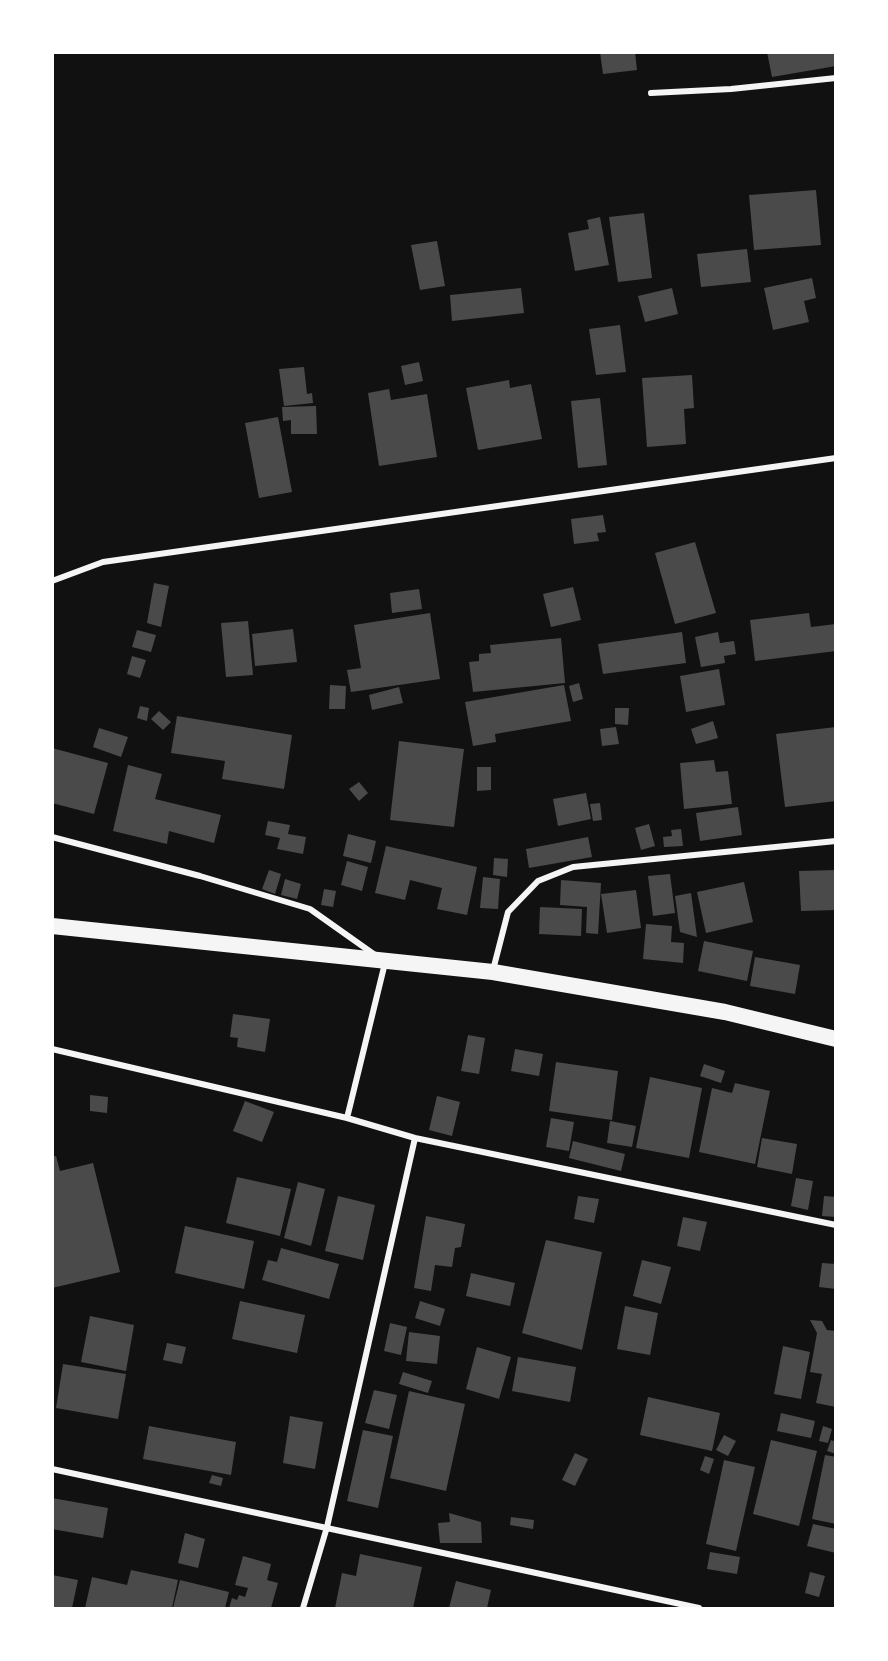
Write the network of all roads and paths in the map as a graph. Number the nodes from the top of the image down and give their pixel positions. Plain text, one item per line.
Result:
1 (836, 78) edge
2 (651, 93) dead end
3 (836, 458) edge
4 (52, 581) edge
5 (52, 837) edge
6 (836, 841) edge
7 (52, 926) edge
8 (386, 962) junction
9 (493, 972) junction
10 (836, 1039) edge
11 (52, 1049) edge
12 (347, 1118) junction
13 (415, 1138) junction
14 (836, 1225) edge
15 (52, 1469) edge
16 (327, 1527) junction
17 (303, 1608) edge
18 (699, 1608) edge

1 - 2 street
3 - 4 street
5 - 8 street
6 - 9 street
7 - 8 highway
8 - 9 highway
8 - 12 street
9 - 10 highway
11 - 12 street
12 - 13 street
13 - 14 street
13 - 16 street
15 - 16 street
16 - 17 street
16 - 18 street

